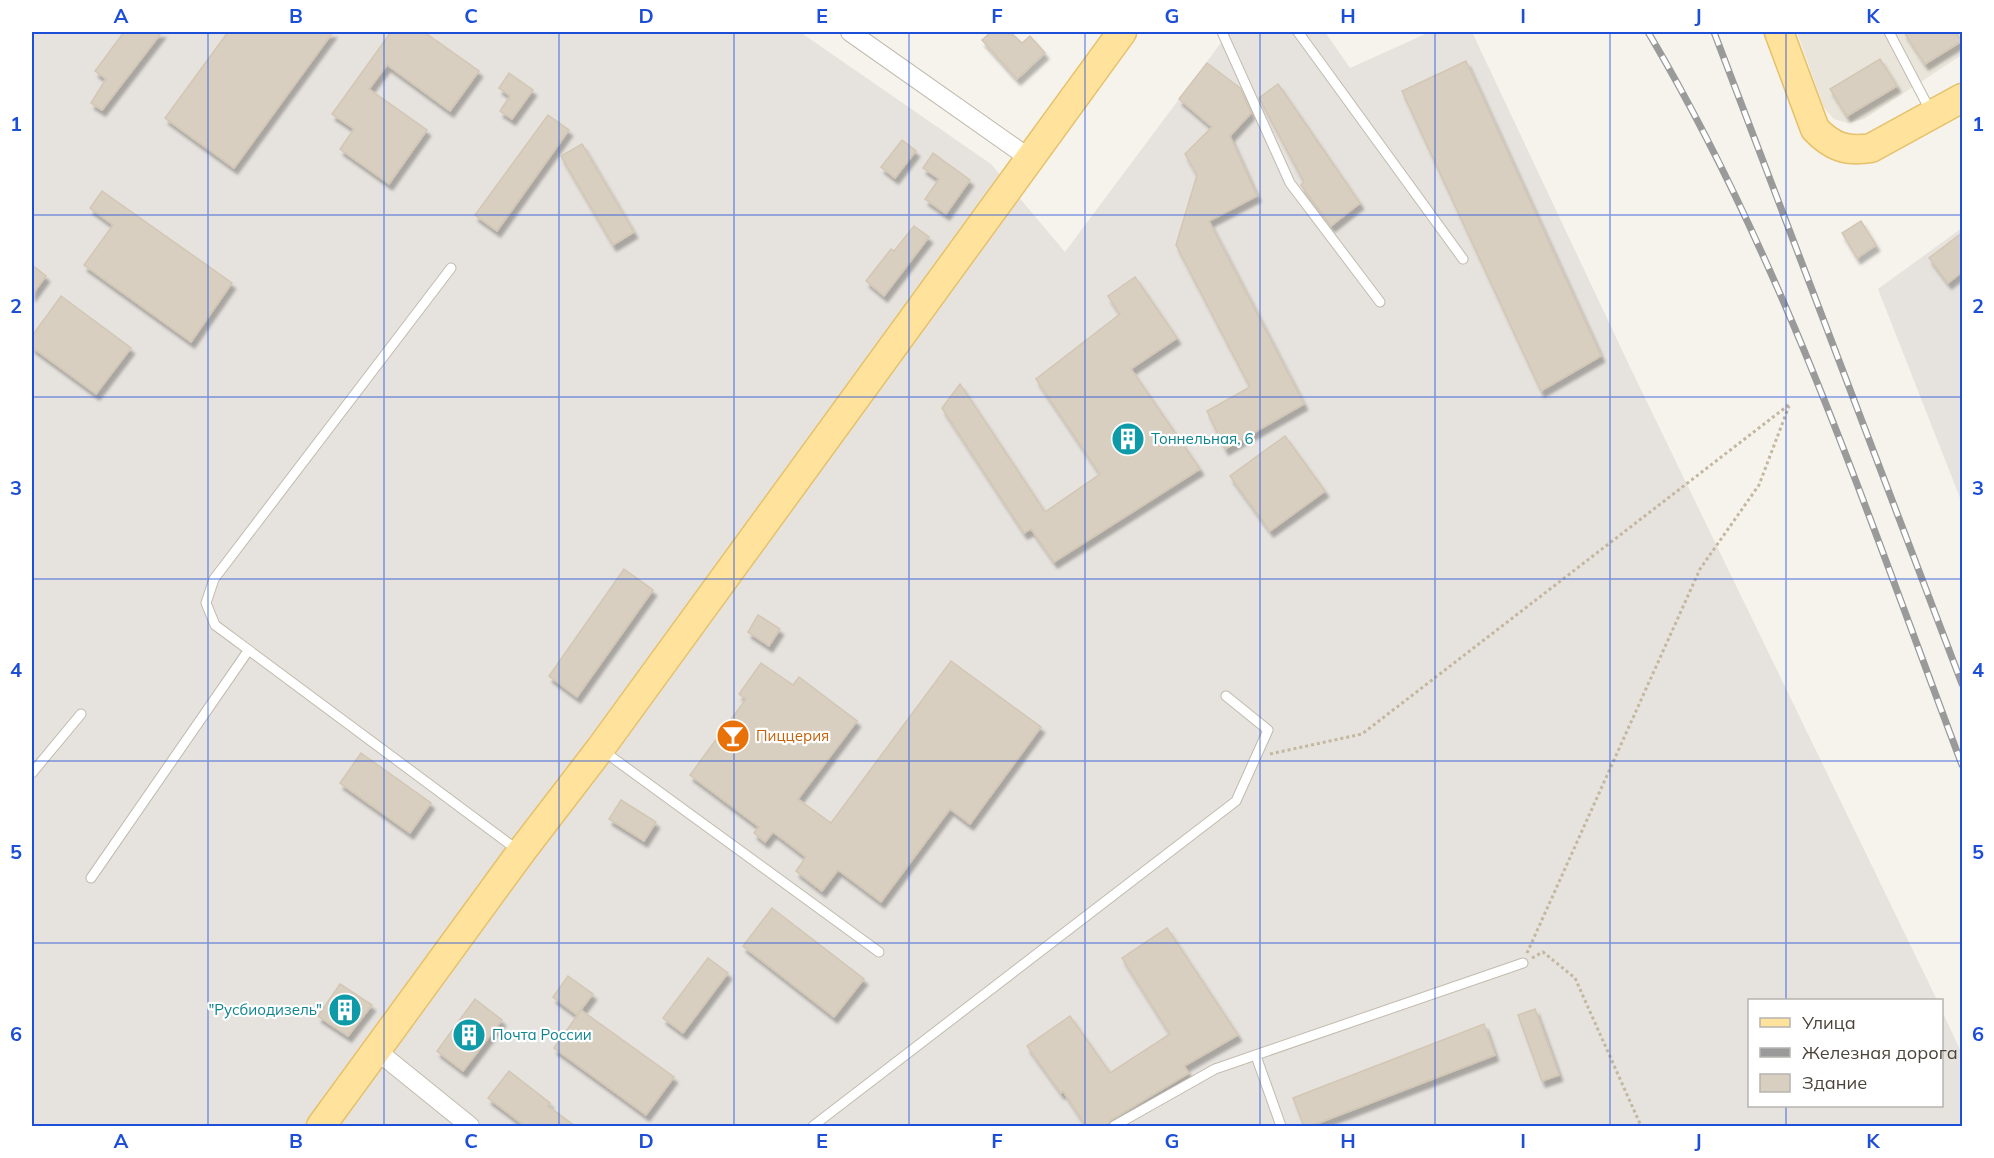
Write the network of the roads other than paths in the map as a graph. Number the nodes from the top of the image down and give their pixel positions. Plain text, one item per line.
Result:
1 (850, 32) edge
2 (1122, 32) edge
3 (1222, 32) edge
4 (1298, 32) edge
5 (1779, 32) edge
6 (1889, 32) edge
7 (1962, 98) edge
8 (1933, 116) junction
9 (1029, 158) junction
10 (1464, 259) dead end
11 (451, 268) dead end
12 (1380, 302) dead end
13 (248, 651) junction
14 (1226, 696) dead end
15 (81, 714) dead end
16 (600, 749) junction
17 (32, 773) edge
18 (521, 852) junction
19 (91, 878) dead end
20 (879, 952) dead end
21 (1523, 963) road end
22 (376, 1050) junction
23 (1256, 1056) junction
24 (321, 1126) edge
25 (470, 1126) edge
26 (813, 1126) edge
27 (1114, 1126) edge
28 (1281, 1126) edge

1 - 9 street
2 - 9 main road
3 - 12 lane
4 - 10 lane
5 - 8 main road
6 - 8 lane
7 - 8 main road
9 - 16 main road
11 - 13 lane
13 - 18 lane
13 - 19 lane
14 - 26 lane
15 - 17 lane
16 - 18 main road
16 - 20 lane
18 - 22 main road
21 - 23 lane
22 - 24 main road
22 - 25 street
23 - 27 lane
23 - 28 lane

